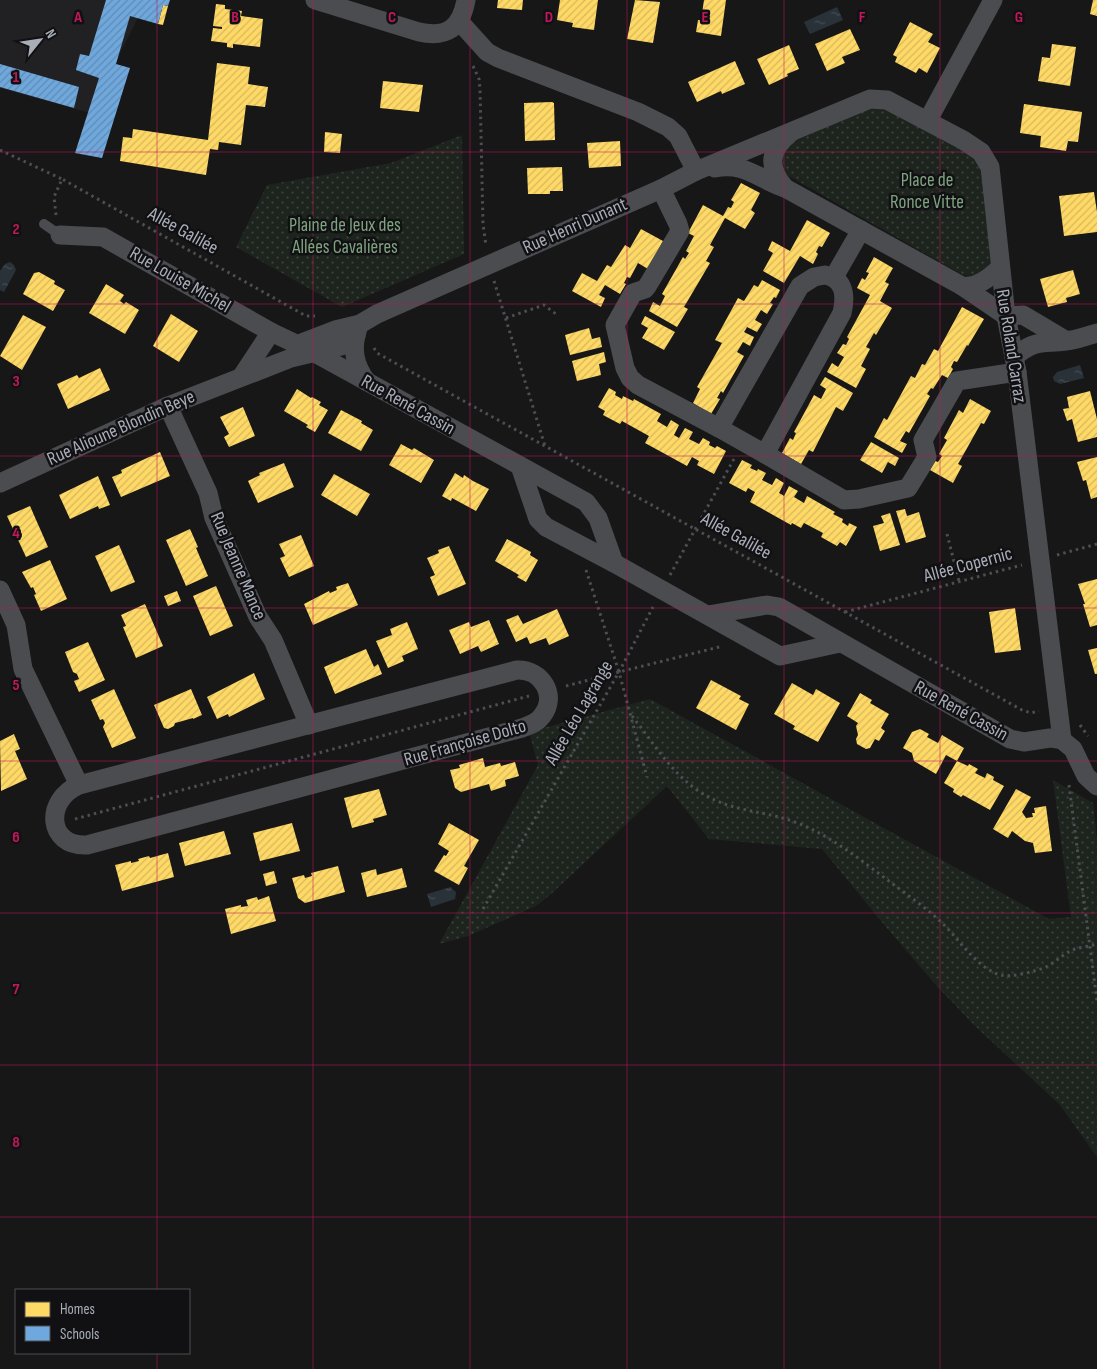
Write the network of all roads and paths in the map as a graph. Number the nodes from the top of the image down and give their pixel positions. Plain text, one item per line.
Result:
1 (315, 0) edge
2 (466, 0) edge
3 (993, 0) edge
4 (459, 21) junction
5 (472, 63) dead end
6 (928, 120) junction
7 (791, 132) junction
8 (0, 150) edge
9 (696, 171) junction
10 (62, 179) junction
11 (661, 188) junction
12 (785, 188) junction
13 (44, 224) dead end
14 (861, 230) junction
15 (60, 235) junction
16 (489, 264) junction
17 (1000, 268) junction
18 (834, 277) junction
19 (962, 286) junction
20 (556, 314) dead end
21 (321, 316) dead end
22 (1006, 316) junction
23 (506, 318) junction
24 (358, 330) junction
25 (272, 332) junction
26 (1097, 333) edge
27 (1067, 341) junction
28 (296, 345) junction
29 (374, 346) dead end
30 (313, 352) junction
31 (1015, 365) junction
32 (242, 376) junction
33 (367, 382) junction
34 (168, 406) junction
35 (720, 428) junction
36 (743, 442) junction
37 (545, 446) junction
38 (765, 454) junction
39 (520, 466) junction
40 (0, 483) edge
41 (695, 529) junction
42 (947, 534) dead end
43 (577, 543) junction
44 (1097, 544) edge
45 (1041, 560) junction
46 (614, 563) junction
47 (959, 581) junction
48 (663, 589) junction
49 (0, 590) edge
50 (845, 612) junction
51 (708, 615) junction
52 (750, 639) junction
53 (840, 643) junction
54 (619, 672) junction
55 (630, 713) dead end
56 (1060, 716) junction
57 (309, 725) junction
58 (1089, 736) dead end
59 (1062, 740) junction
60 (1068, 779) dead end
61 (80, 785) junction
62 (1097, 786) edge
63 (483, 909) dead end
64 (1097, 944) edge
65 (1090, 946) junction
66 (1097, 1000) edge

1 - 4 street
2 - 4 street
3 - 6 street
4 - 9 street
5 - 16 path
6 - 7 street, Rue Henri Dunant
6 - 17 street, Rue Roland Carraz
7 - 9 street, Rue Henri Dunant
7 - 12 street, Rue Henri Dunant
8 - 10 path, Allée Galilée
9 - 11 street, Rue Henri Dunant
9 - 12 street
10 - 15 path
10 - 21 path, Allée Galilée
11 - 16 street, Rue Henri Dunant
11 - 35 street
12 - 14 street
13 - 15 lane
14 - 18 street
14 - 19 street
15 - 25 street, Rue Louise Michel
16 - 23 path
16 - 24 street, Rue Henri Dunant
17 - 19 street
17 - 22 street, Rue Roland Carraz
18 - 35 street
18 - 38 street
19 - 22 street
20 - 23 path
22 - 27 street
22 - 31 street, Rue Roland Carraz
23 - 37 path
24 - 28 street, Rue Henri Dunant
24 - 30 street, Rue Henri Dunant
24 - 33 street
25 - 28 street, Rue Louise Michel
25 - 32 street
26 - 27 street
27 - 31 street
28 - 30 street, Rue René Cassin
29 - 37 path, Allée Galilée
30 - 32 street, Rue Alioune Blondin Beye
30 - 33 street, Rue René Cassin
31 - 38 street
31 - 45 street, Rue Roland Carraz
32 - 34 street, Rue Alioune Blondin Beye
33 - 39 street, Rue René Cassin
34 - 40 street, Rue Alioune Blondin Beye
34 - 57 street, Rue Jeanne Mance
35 - 36 street
36 - 38 street
36 - 41 path, Allée Léo Lagrange
37 - 41 path, Allée Galilée
39 - 43 street
39 - 46 street, Rue René Cassin
41 - 48 path, Allée Léo Lagrange
41 - 50 path, Allée Galilée
42 - 47 path
43 - 46 street
43 - 54 path
44 - 45 path, Allée Copernic
45 - 47 path, Allée Copernic
45 - 56 street, Rue Roland Carraz
46 - 48 street
47 - 50 path, Allée Copernic
48 - 51 street
48 - 54 path, Allée Léo Lagrange
49 - 61 street
50 - 56 path, Allée Galilée
51 - 52 street
51 - 53 street, Rue René Cassin
52 - 53 street
52 - 54 path
53 - 59 street, Rue René Cassin
54 - 63 path, Allée Léo Lagrange
55 - 65 path
56 - 58 path, Allée Galilée
56 - 59 street, Rue Roland Carraz
57 - 61 street, Rue Françoise Dolto
57 - 61 street, Rue Françoise Dolto
59 - 62 street
60 - 65 path
64 - 65 path
65 - 66 path

